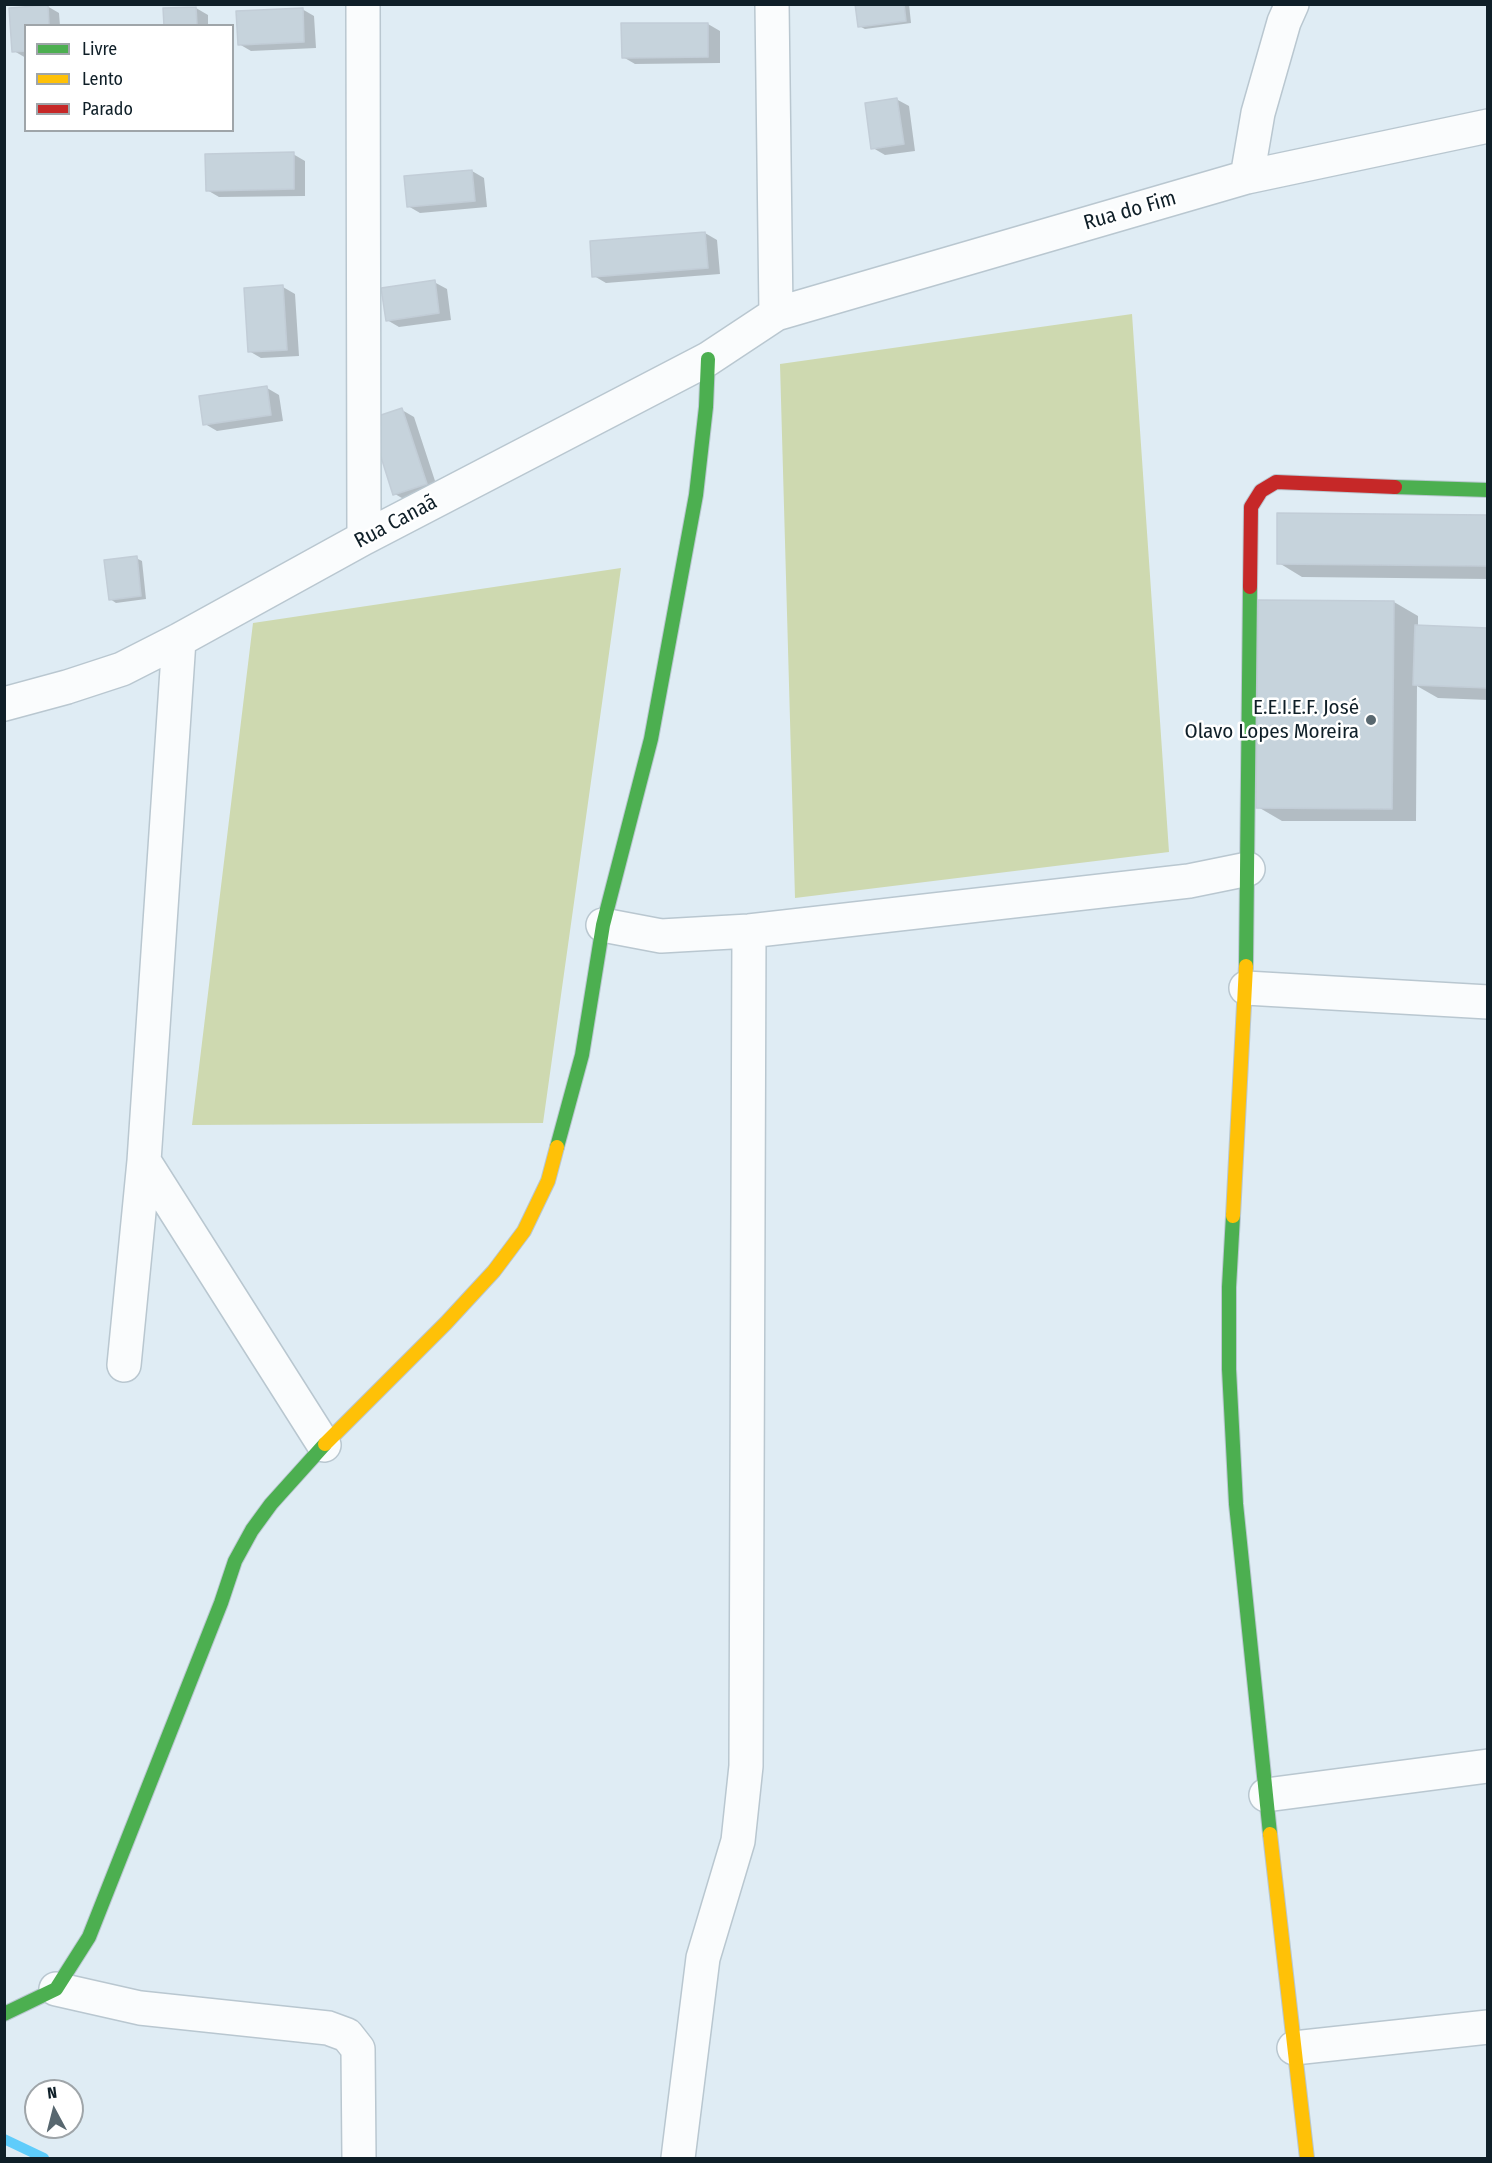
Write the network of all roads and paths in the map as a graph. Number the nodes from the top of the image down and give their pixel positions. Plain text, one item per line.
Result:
1 (363, 4) edge
2 (772, 4) edge
3 (1292, 4) edge
4 (1488, 126) edge
5 (1247, 177) junction
6 (776, 314) junction
7 (708, 359) junction
8 (1488, 490) edge
9 (364, 538) junction
10 (179, 640) junction
11 (4, 704) edge
12 (1248, 869) junction
13 (603, 925) junction
14 (749, 931) junction
15 (1246, 988) junction
16 (1488, 1003) edge
17 (144, 1161) junction
18 (124, 1365) dead end
19 (324, 1445) junction
20 (1488, 1766) edge
21 (1266, 1795) junction
22 (56, 1989) junction
23 (4, 2014) edge
24 (1488, 2027) edge
25 (1294, 2048) junction
26 (359, 2158) edge
27 (678, 2158) edge
28 (1307, 2158) edge

1 - 9 street
2 - 6 street
3 - 5 street
4 - 5 street, Rua do Fim
5 - 6 street, Rua do Fim
6 - 7 street, Rua Canaã
7 - 9 street, Rua Canaã
7 - 13 street
8 - 12 street
9 - 10 street, Rua Canaã
10 - 11 street, Rua Canaã
10 - 17 street
12 - 14 street
12 - 15 street
13 - 14 street
13 - 19 street
14 - 27 street
15 - 16 street
15 - 21 street
17 - 18 street
17 - 19 street
19 - 22 street
20 - 21 street
21 - 25 street
22 - 23 street
22 - 26 street
24 - 25 street
25 - 28 street

